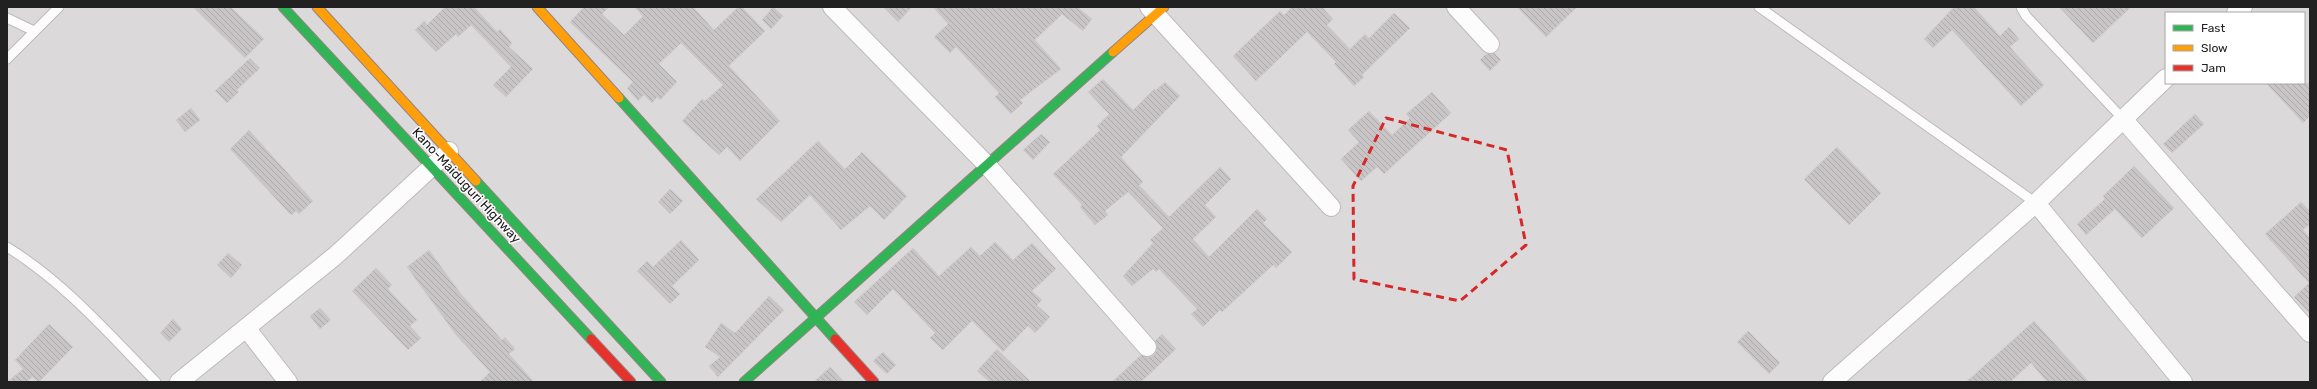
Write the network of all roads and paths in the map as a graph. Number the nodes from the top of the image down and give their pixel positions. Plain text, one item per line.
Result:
1 (59, 7) edge
2 (283, 7) edge
3 (317, 7) edge
4 (537, 7) edge
5 (832, 7) edge
6 (1456, 7) edge
7 (1759, 7) edge
8 (2022, 7) edge
9 (1157, 9) edge
10 (7, 18) edge
11 (34, 31) junction
12 (1490, 44) dead end
13 (7, 60) edge
14 (2165, 79) edge
15 (2122, 119) junction
16 (449, 151) junction
17 (988, 165) junction
18 (431, 166) junction
19 (2036, 203) junction
20 (1331, 207) dead end
21 (7, 247) edge
22 (817, 317) junction
23 (246, 329) junction
24 (2310, 333) edge
25 (1147, 348) dead end
26 (156, 382) edge
27 (179, 382) edge
28 (288, 382) edge
29 (631, 382) edge
30 (661, 382) edge
31 (744, 382) edge
32 (874, 382) edge
33 (1832, 382) edge
34 (2183, 382) edge

1 - 11 lane
2 - 18 main road, Kano-Maiduguri Highway
3 - 16 main road, Kano-Maiduguri Highway
4 - 22 main road
5 - 17 street
6 - 12 street
7 - 19 lane
8 - 15 lane
9 - 17 main road
9 - 20 street
10 - 11 lane
11 - 13 lane
14 - 15 street
15 - 19 street
15 - 24 street
16 - 18 street
16 - 30 main road, Kano-Maiduguri Highway
17 - 22 main road
17 - 25 street
18 - 23 street
18 - 29 main road, Kano-Maiduguri Highway
19 - 33 street
19 - 34 street
21 - 26 lane
22 - 31 main road
22 - 32 main road
23 - 27 street
23 - 28 street

